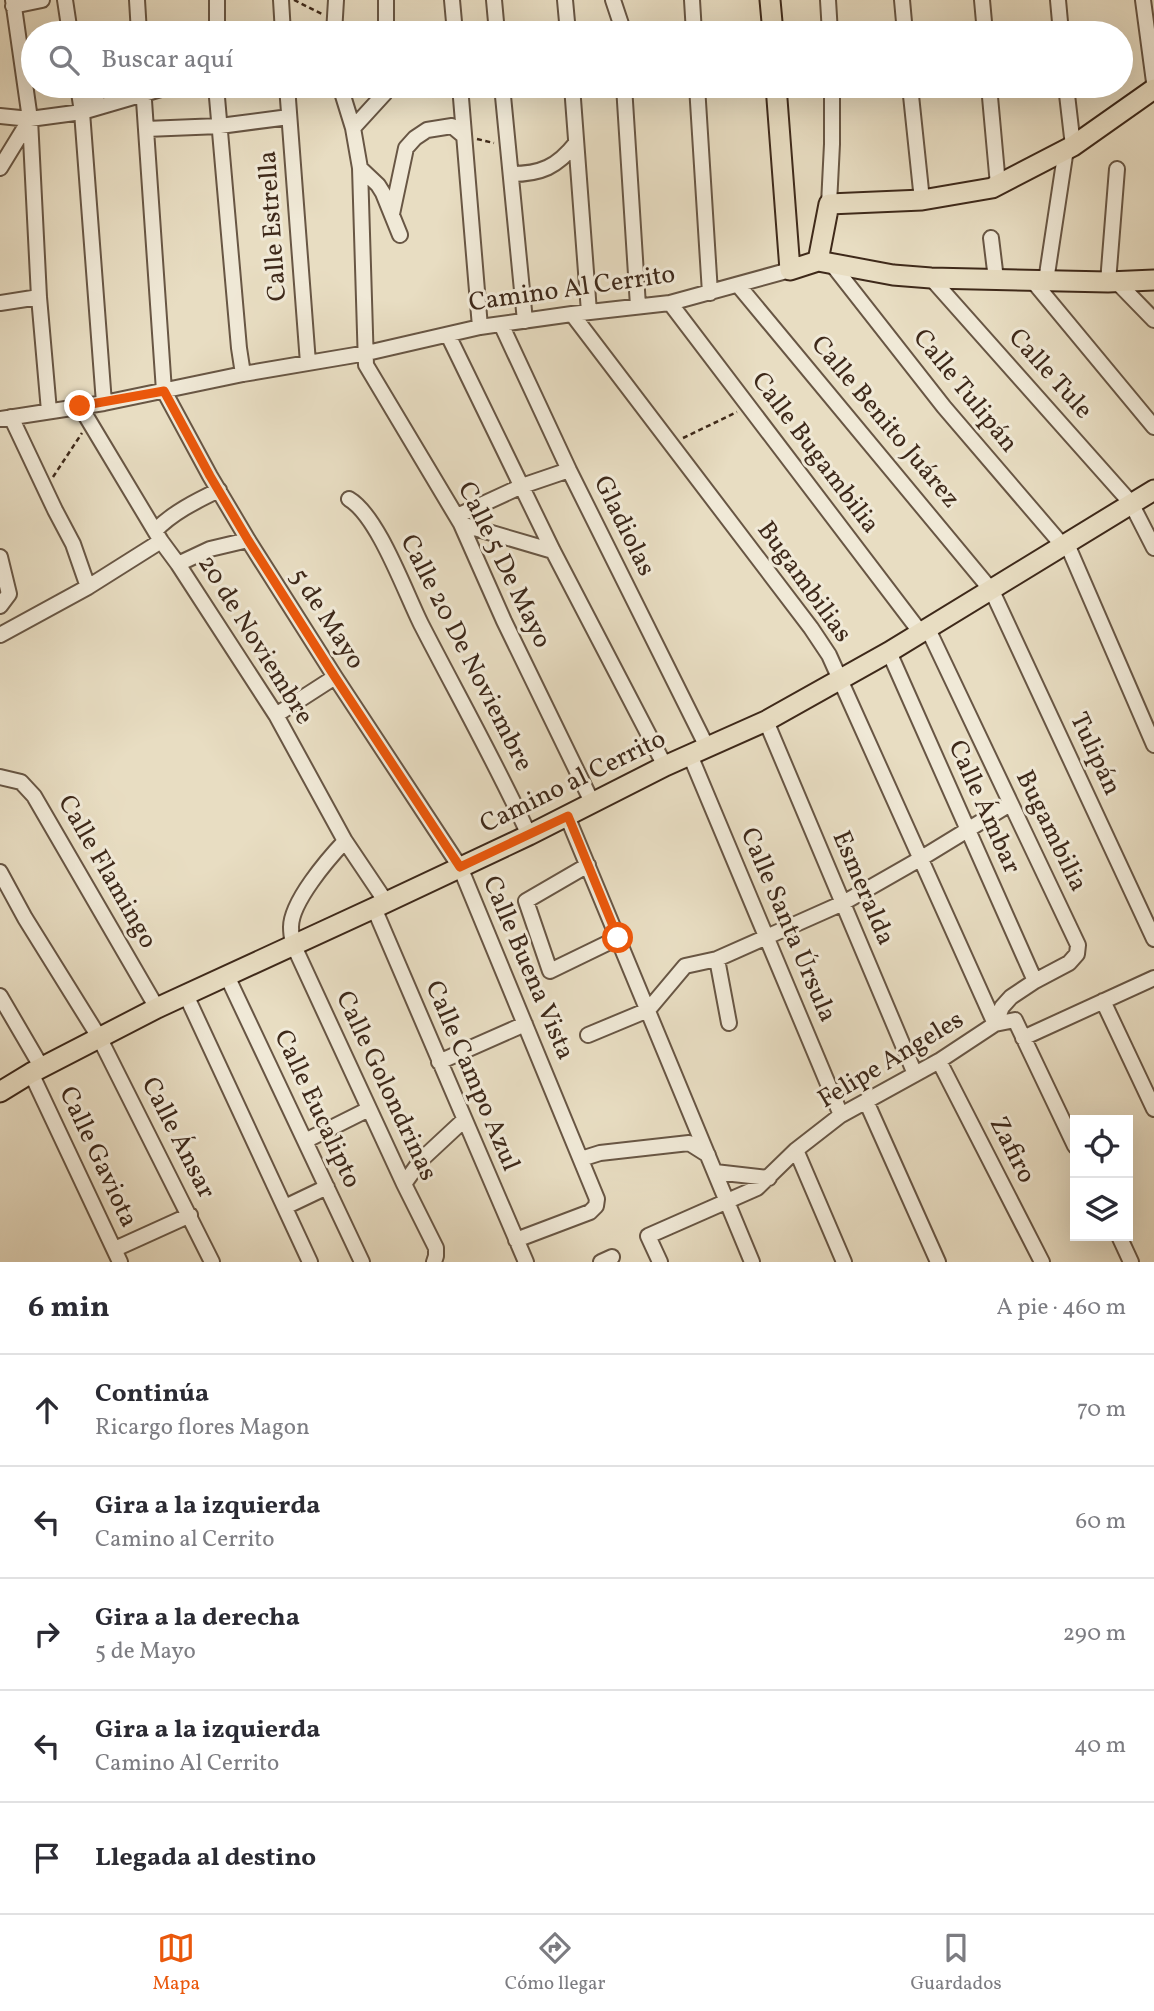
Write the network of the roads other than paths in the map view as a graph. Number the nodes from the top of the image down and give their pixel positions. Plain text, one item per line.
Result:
1 (42, 0) edge
2 (65, 0) edge
3 (137, 0) edge
4 (217, 0) edge
5 (281, 0) edge
6 (336, 0) edge
7 (386, 0) edge
8 (452, 0) edge
9 (494, 0) edge
10 (565, 0) edge
11 (613, 0) edge
12 (692, 0) edge
13 (770, 0) edge
14 (828, 0) edge
15 (902, 0) edge
16 (982, 0) edge
17 (1058, 0) edge
18 (1143, 0) edge
19 (13, 3) edge
20 (68, 21) edge
21 (138, 21) edge
22 (217, 21) edge
23 (282, 21) edge
24 (334, 21) edge
25 (386, 21) edge
26 (454, 21) edge
27 (496, 21) edge
28 (567, 21) edge
29 (620, 21) edge
30 (693, 21) edge
31 (772, 21) edge
32 (829, 21) edge
33 (904, 21) edge
34 (984, 21) edge
35 (1060, 21) edge
36 (21, 58) edge
37 (1154, 82) edge
38 (1154, 89) edge
39 (27, 98) edge
40 (80, 98) edge
41 (94, 98) edge
42 (120, 98) edge
43 (144, 98) edge
44 (217, 98) edge
45 (288, 98) edge
46 (344, 98) edge
47 (380, 98) edge
48 (461, 98) edge
49 (503, 98) edge
50 (573, 98) edge
51 (625, 98) edge
52 (698, 98) edge
53 (777, 98) edge
54 (832, 98) edge
55 (911, 98) edge
56 (990, 98) edge
57 (1067, 98) edge
58 (82, 111) junction
59 (0, 116) edge
60 (289, 117) junction
61 (30, 120) junction
62 (220, 125) junction
63 (353, 128) junction
64 (146, 129) junction
65 (464, 136) junction
66 (576, 143) junction
67 (1069, 147) junction
68 (0, 167) edge
69 (360, 168) junction
70 (1117, 169) dead end
71 (511, 174) junction
72 (998, 185) junction
73 (922, 200) junction
74 (829, 204) junction
75 (392, 214) junction
76 (400, 234) dead end
77 (991, 238) dead end
78 (825, 262) junction
79 (790, 270) junction
80 (931, 278) junction
81 (996, 279) junction
82 (1154, 280) edge
83 (1039, 281) junction
84 (1113, 282) junction
85 (738, 285) junction
86 (710, 293) junction
87 (39, 297) junction
88 (0, 303) edge
89 (670, 303) junction
90 (638, 306) junction
91 (589, 312) junction
92 (572, 314) junction
93 (1154, 320) edge
94 (525, 321) junction
95 (501, 324) junction
96 (480, 327) junction
97 (447, 335) junction
98 (367, 353) junction
99 (308, 363) junction
100 (243, 374) junction
101 (164, 391) junction
102 (104, 403) junction
103 (80, 406) junction
104 (49, 411) junction
105 (5, 418) edge
106 (1154, 427) edge
107 (569, 470) junction
108 (522, 486) junction
109 (219, 490) junction
110 (1154, 490) edge
111 (349, 499) dead end
112 (1132, 503) junction
113 (459, 520) junction
114 (158, 536) junction
115 (248, 540) junction
116 (1065, 546) junction
117 (1154, 548) edge
118 (552, 551) junction
119 (0, 557) edge
120 (178, 564) junction
121 (88, 587) junction
122 (992, 590) junction
123 (0, 606) edge
124 (925, 631) junction
125 (0, 635) edge
126 (889, 652) junction
127 (335, 677) junction
128 (839, 679) junction
129 (276, 715) junction
130 (765, 721) junction
131 (1154, 745) edge
132 (698, 751) junction
133 (665, 766) junction
134 (0, 778) edge
135 (592, 802) junction
136 (1010, 804) junction
137 (568, 816) junction
138 (966, 830) junction
139 (528, 835) junction
140 (345, 841) junction
141 (920, 859) junction
142 (588, 865) junction
143 (460, 867) junction
144 (0, 872) edge
145 (843, 903) junction
146 (380, 905) junction
147 (1147, 906) edge
148 (766, 937) junction
149 (618, 938) junction
150 (1154, 939) edge
151 (293, 944) junction
152 (717, 959) junction
153 (227, 976) junction
154 (1154, 978) edge
155 (1035, 981) junction
156 (186, 995) junction
157 (0, 996) edge
158 (1103, 1001) junction
159 (157, 1007) junction
160 (648, 1010) junction
161 (729, 1023) dead end
162 (524, 1024) junction
163 (995, 1024) junction
164 (588, 1035) dead end
165 (99, 1037) junction
166 (1023, 1038) junction
167 (939, 1061) junction
168 (439, 1062) junction
169 (37, 1071) junction
170 (915, 1074) junction
171 (0, 1092) edge
172 (866, 1101) junction
173 (369, 1109) junction
174 (1154, 1110) edge
175 (841, 1115) junction
176 (464, 1120) junction
177 (1070, 1136) edge
178 (305, 1141) junction
179 (796, 1150) junction
180 (708, 1155) junction
181 (581, 1159) junction
182 (715, 1172) junction
183 (769, 1178) junction
184 (404, 1184) junction
185 (327, 1187) junction
186 (727, 1203) junction
187 (285, 1207) junction
188 (190, 1215) junction
189 (516, 1240) junction
190 (1121, 1241) edge
191 (435, 1255) edge
192 (117, 1256) edge
193 (212, 1262) edge
194 (310, 1262) edge
195 (362, 1262) edge
196 (526, 1262) edge
197 (660, 1262) edge
198 (752, 1262) edge
199 (844, 1262) edge
200 (937, 1262) edge
201 (1041, 1262) edge
202 (1131, 1262) edge

1 - 19 street
2 - 20 street
3 - 21 street
4 - 22 street
5 - 23 street
6 - 24 street
7 - 25 street
8 - 26 street
9 - 27 street
10 - 28 street
11 - 29 street
12 - 30 street
13 - 31 main road
14 - 32 street
15 - 33 street
16 - 34 street
17 - 35 street
18 - 37 street
19 - 36 street
38 - 67 main road
39 - 61 street
40 - 58 street
41 - 58 street
42 - 58 street
43 - 64 street
44 - 62 street
45 - 60 street, Calle Estrella
46 - 63 street, Calle 5 De Mayo
47 - 63 street
48 - 65 street
49 - 71 street
50 - 66 street
51 - 90 street
52 - 86 street
53 - 79 main road
54 - 74 street
55 - 73 street
56 - 72 street
57 - 67 street
58 - 61 street
58 - 102 street
59 - 61 street
60 - 62 street
60 - 99 street, Calle Estrella
61 - 68 street
61 - 87 street
62 - 64 street
62 - 100 street
63 - 69 street, Calle 5 De Mayo
64 - 101 street
65 - 75 street
65 - 96 street
66 - 71 street
66 - 91 street
67 - 72 main road
67 - 83 street
69 - 75 street
69 - 98 street, Calle 5 De Mayo
70 - 84 street
71 - 94 street
72 - 73 main road
73 - 74 main road
74 - 78 main road
75 - 76 street
77 - 81 street
78 - 79 main road, Camino Al Cerrito
78 - 80 main road, Camino Al Cerrito
78 - 116 street, Calle Tulipán
79 - 85 street, Camino Al Cerrito
80 - 81 main road, Camino Al Cerrito
80 - 112 street, Calle Tule
81 - 83 main road, Camino Al Cerrito
82 - 84 main road, Camino Al Cerrito
83 - 84 main road, Camino Al Cerrito
83 - 106 street
84 - 93 street
85 - 86 street, Camino Al Cerrito
85 - 122 street, Calle Benito Juárez
86 - 89 street, Camino Al Cerrito
87 - 88 street
87 - 104 street
89 - 90 street, Camino Al Cerrito
89 - 124 street, Calle Bugambilia
90 - 91 street, Camino Al Cerrito
91 - 92 street, Camino Al Cerrito
92 - 94 street, Camino Al Cerrito
92 - 128 street, Bugambilias
94 - 95 street, Camino Al Cerrito
95 - 96 street, Camino Al Cerrito
95 - 107 street, Gladiolas
96 - 97 street, Camino Al Cerrito
97 - 98 street, Camino Al Cerrito
97 - 108 street
98 - 99 street, Camino Al Cerrito
98 - 113 street, Calle 5 De Mayo
99 - 100 street, Camino Al Cerrito
100 - 101 street, Camino Al Cerrito
101 - 102 street, Camino Al Cerrito
101 - 109 street, 5 de Mayo
102 - 103 street, Camino Al Cerrito
103 - 104 street, Camino Al Cerrito
103 - 114 street, 20 de Noviembre
104 - 105 street, Camino Al Cerrito
105 - 121 street
107 - 108 street
107 - 132 street, Gladiolas
108 - 113 street
108 - 118 street
109 - 114 street
109 - 115 street, 5 de Mayo
110 - 112 main road, Camino al Cerrito
111 - 139 street, Calle 20 De Noviembre
112 - 116 main road, Camino al Cerrito
112 - 117 street, Calle Tule
113 - 118 street
113 - 135 street, Calle 5 De Mayo
114 - 120 street, 20 de Noviembre
114 - 121 street
115 - 120 street
115 - 127 street, 5 de Mayo
116 - 122 main road, Camino al Cerrito
116 - 131 street, Calle Tulipán
118 - 133 street
119 - 123 street
120 - 129 street, 20 de Noviembre
121 - 125 street
122 - 124 main road, Camino al Cerrito
122 - 147 street, Tulipán
124 - 126 main road, Camino al Cerrito
124 - 136 street, Bugambilia
126 - 128 main road, Camino al Cerrito
126 - 138 street, Calle Ámbar
127 - 129 street
127 - 143 street, 5 de Mayo
128 - 130 main road, Camino al Cerrito
128 - 141 street, Bugambilias
129 - 140 street, 20 de Noviembre
130 - 132 main road, Camino al Cerrito
130 - 145 street, Esmeralda
132 - 133 main road, Camino al Cerrito
132 - 148 street, Calle Santa Úrsula
133 - 135 main road, Camino al Cerrito
134 - 159 street, Calle Flamingo
135 - 137 main road, Camino al Cerrito
136 - 138 street
136 - 155 street, Bugambilia
137 - 139 main road, Camino al Cerrito
137 - 142 street
138 - 141 street
138 - 155 street, Calle Ámbar
139 - 143 main road, Camino al Cerrito
140 - 146 street, 20 de Noviembre
140 - 151 street
141 - 145 street
141 - 163 street, Bugambilias
142 - 149 street
142 - 149 street
143 - 146 main road, Camino al Cerrito
143 - 162 street, Calle Buena Vista
144 - 165 street, Calle Ánsar
145 - 148 street
145 - 170 street, Esmeralda
146 - 151 main road, Camino al Cerrito
146 - 168 street, Calle Campo Azul
147 - 150 street, Tulipán
148 - 152 street
148 - 175 street, Calle Santa Úrsula
149 - 160 street
151 - 153 main road, Camino al Cerrito
151 - 173 street, Calle Golondrinas
152 - 160 street
152 - 161 street
153 - 156 main road, Camino al Cerrito
153 - 178 street, Calle Eucalipto
154 - 158 street
155 - 163 street, Bugambilia
156 - 159 main road, Camino al Cerrito
156 - 187 street
157 - 169 street, Calle Gaviota
158 - 166 street
158 - 174 street
159 - 165 main road, Camino al Cerrito
160 - 164 street
160 - 180 street
162 - 168 street
162 - 181 street, Calle Buena Vista
163 - 166 street, Felipe Angeles
163 - 167 street, Felipe Angeles
165 - 169 main road, Camino al Cerrito
165 - 188 street, Calle Ánsar
166 - 177 street
167 - 170 street, Felipe Angeles
167 - 201 street, Zafiro
168 - 176 street, Calle Campo Azul
169 - 171 main road, Camino al Cerrito
169 - 192 street, Calle Gaviota
170 - 172 street, Felipe Angeles
172 - 175 street, Felipe Angeles
172 - 200 street
173 - 178 street
173 - 184 street, Calle Golondrinas
175 - 179 street, Felipe Angeles
176 - 184 street
176 - 189 street, Calle Campo Azul
178 - 185 street, Calle Eucalipto
179 - 183 street, Felipe Angeles
179 - 199 street
180 - 181 street
180 - 182 street
181 - 189 street, Calle Buena Vista
182 - 183 street
182 - 186 street
183 - 186 street, Felipe Angeles
184 - 191 street, Calle Golondrinas
185 - 187 street
185 - 195 street, Calle Eucalipto
186 - 197 street, Felipe Angeles
186 - 198 street
187 - 194 street
188 - 192 street
188 - 193 street, Calle Ánsar
189 - 196 street, Calle Campo Azul
190 - 202 street

